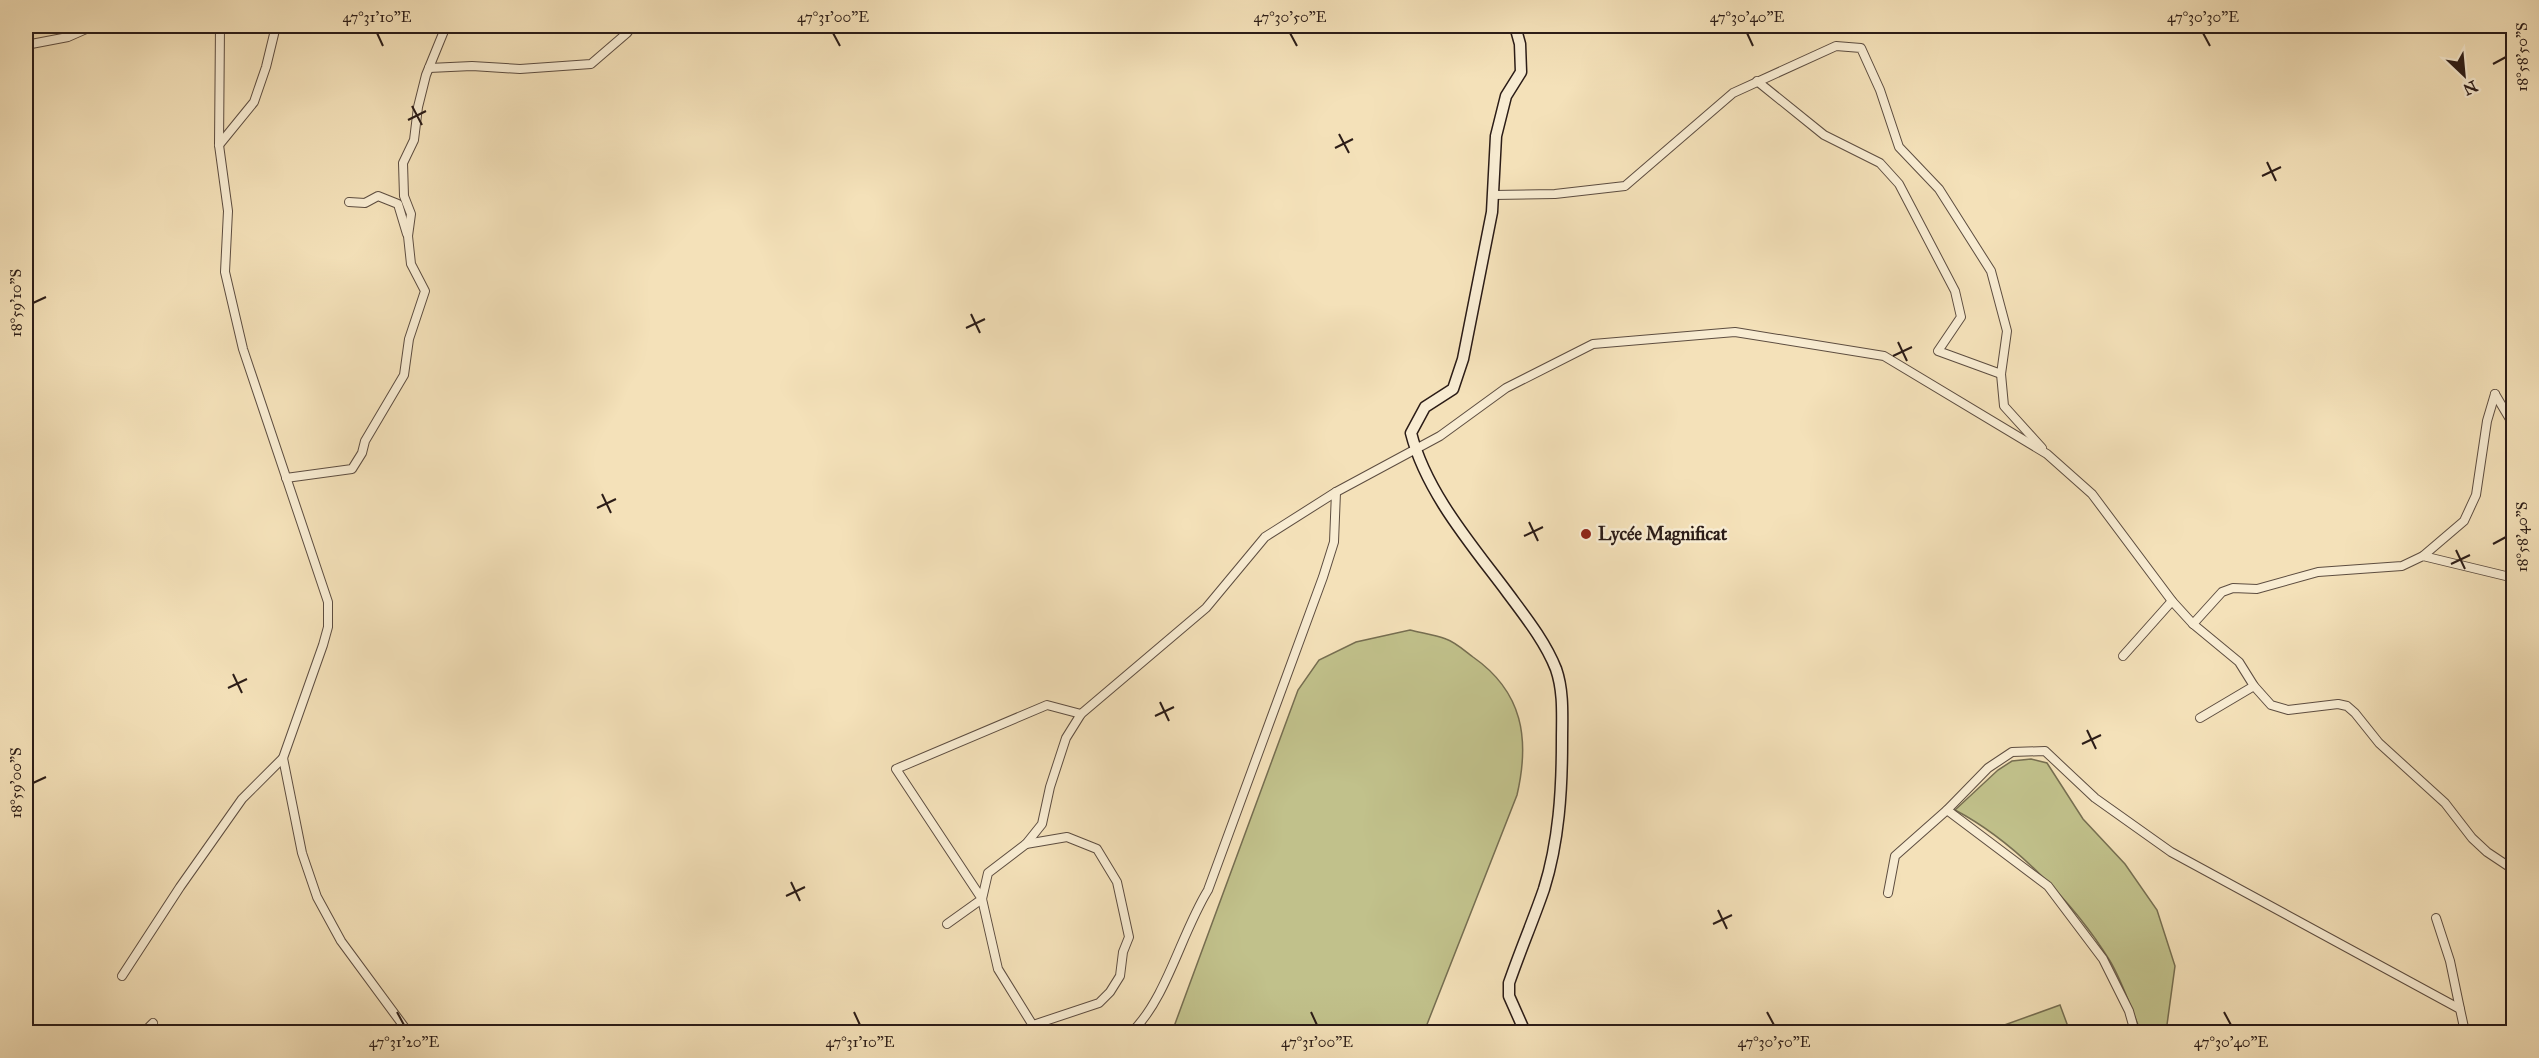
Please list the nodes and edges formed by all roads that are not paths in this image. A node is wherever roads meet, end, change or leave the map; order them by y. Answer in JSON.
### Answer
{"nodes":[{"id":1,"x":93,"y":26,"type":"edge"},
{"id":2,"x":220,"y":26,"type":"edge"},
{"id":3,"x":276,"y":26,"type":"edge"},
{"id":4,"x":446,"y":26,"type":"edge"},
{"id":5,"x":632,"y":26,"type":"edge"},
{"id":6,"x":1515,"y":26,"type":"edge"},
{"id":7,"x":26,"y":45,"type":"edge"},
{"id":8,"x":429,"y":68,"type":"junction"},
{"id":9,"x":1757,"y":81,"type":"junction"},
{"id":10,"x":219,"y":145,"type":"junction"},
{"id":11,"x":1493,"y":195,"type":"junction"},
{"id":12,"x":349,"y":202,"type":"dead end"},
{"id":13,"x":408,"y":236,"type":"junction"},
{"id":14,"x":2001,"y":374,"type":"junction"},
{"id":15,"x":2514,"y":426,"type":"edge"},
{"id":16,"x":1415,"y":448,"type":"junction"},
{"id":17,"x":2047,"y":454,"type":"junction"},
{"id":18,"x":286,"y":478,"type":"junction"},
{"id":19,"x":1336,"y":492,"type":"junction"},
{"id":20,"x":2423,"y":556,"type":"junction"},
{"id":21,"x":2514,"y":578,"type":"edge"},
{"id":22,"x":2172,"y":601,"type":"junction"},
{"id":23,"x":2193,"y":624,"type":"junction"},
{"id":24,"x":2123,"y":656,"type":"dead end"},
{"id":25,"x":2254,"y":686,"type":"junction"},
{"id":26,"x":1081,"y":714,"type":"junction"},
{"id":27,"x":2200,"y":718,"type":"dead end"},
{"id":28,"x":283,"y":758,"type":"junction"},
{"id":29,"x":1947,"y":810,"type":"junction"},
{"id":30,"x":1026,"y":844,"type":"junction"},
{"id":31,"x":2514,"y":870,"type":"edge"},
{"id":32,"x":1888,"y":893,"type":"dead end"},
{"id":33,"x":982,"y":899,"type":"junction"},
{"id":34,"x":2436,"y":918,"type":"dead end"},
{"id":35,"x":947,"y":924,"type":"dead end"},
{"id":36,"x":122,"y":976,"type":"dead end"},
{"id":37,"x":2460,"y":1009,"type":"junction"},
{"id":38,"x":153,"y":1023,"type":"dead end"},
{"id":39,"x":1035,"y":1029,"type":"edge"},
{"id":40,"x":144,"y":1032,"type":"edge"},
{"id":41,"x":408,"y":1032,"type":"edge"},
{"id":42,"x":1132,"y":1032,"type":"edge"},
{"id":43,"x":1525,"y":1032,"type":"edge"},
{"id":44,"x":2135,"y":1032,"type":"edge"},
{"id":45,"x":2464,"y":1032,"type":"edge"}],
"edges":[{"from":1,"to":7,"type":"street"},
{"from":2,"to":10,"type":"street"},
{"from":3,"to":10,"type":"street"},
{"from":4,"to":8,"type":"street"},
{"from":5,"to":8,"type":"street"},
{"from":6,"to":11,"type":"street"},
{"from":8,"to":13,"type":"street"},
{"from":9,"to":11,"type":"street"},
{"from":9,"to":14,"type":"street"},
{"from":9,"to":14,"type":"street"},
{"from":10,"to":18,"type":"street"},
{"from":11,"to":16,"type":"street"},
{"from":12,"to":13,"type":"street"},
{"from":13,"to":18,"type":"street"},
{"from":14,"to":17,"type":"street"},
{"from":15,"to":20,"type":"street"},
{"from":16,"to":17,"type":"street"},
{"from":16,"to":19,"type":"street"},
{"from":16,"to":43,"type":"street"},
{"from":17,"to":22,"type":"street"},
{"from":18,"to":28,"type":"street"},
{"from":19,"to":26,"type":"street"},
{"from":19,"to":42,"type":"street"},
{"from":20,"to":21,"type":"street"},
{"from":20,"to":23,"type":"street"},
{"from":22,"to":23,"type":"street"},
{"from":22,"to":24,"type":"street"},
{"from":23,"to":25,"type":"street"},
{"from":25,"to":27,"type":"street"},
{"from":25,"to":31,"type":"street"},
{"from":26,"to":30,"type":"street"},
{"from":26,"to":33,"type":"street"},
{"from":28,"to":36,"type":"street"},
{"from":28,"to":41,"type":"street"},
{"from":29,"to":32,"type":"street"},
{"from":29,"to":37,"type":"street"},
{"from":29,"to":44,"type":"street"},
{"from":30,"to":33,"type":"street"},
{"from":30,"to":39,"type":"street"},
{"from":33,"to":35,"type":"street"},
{"from":33,"to":39,"type":"street"},
{"from":34,"to":37,"type":"street"},
{"from":37,"to":45,"type":"street"},
{"from":38,"to":40,"type":"street"}]}
